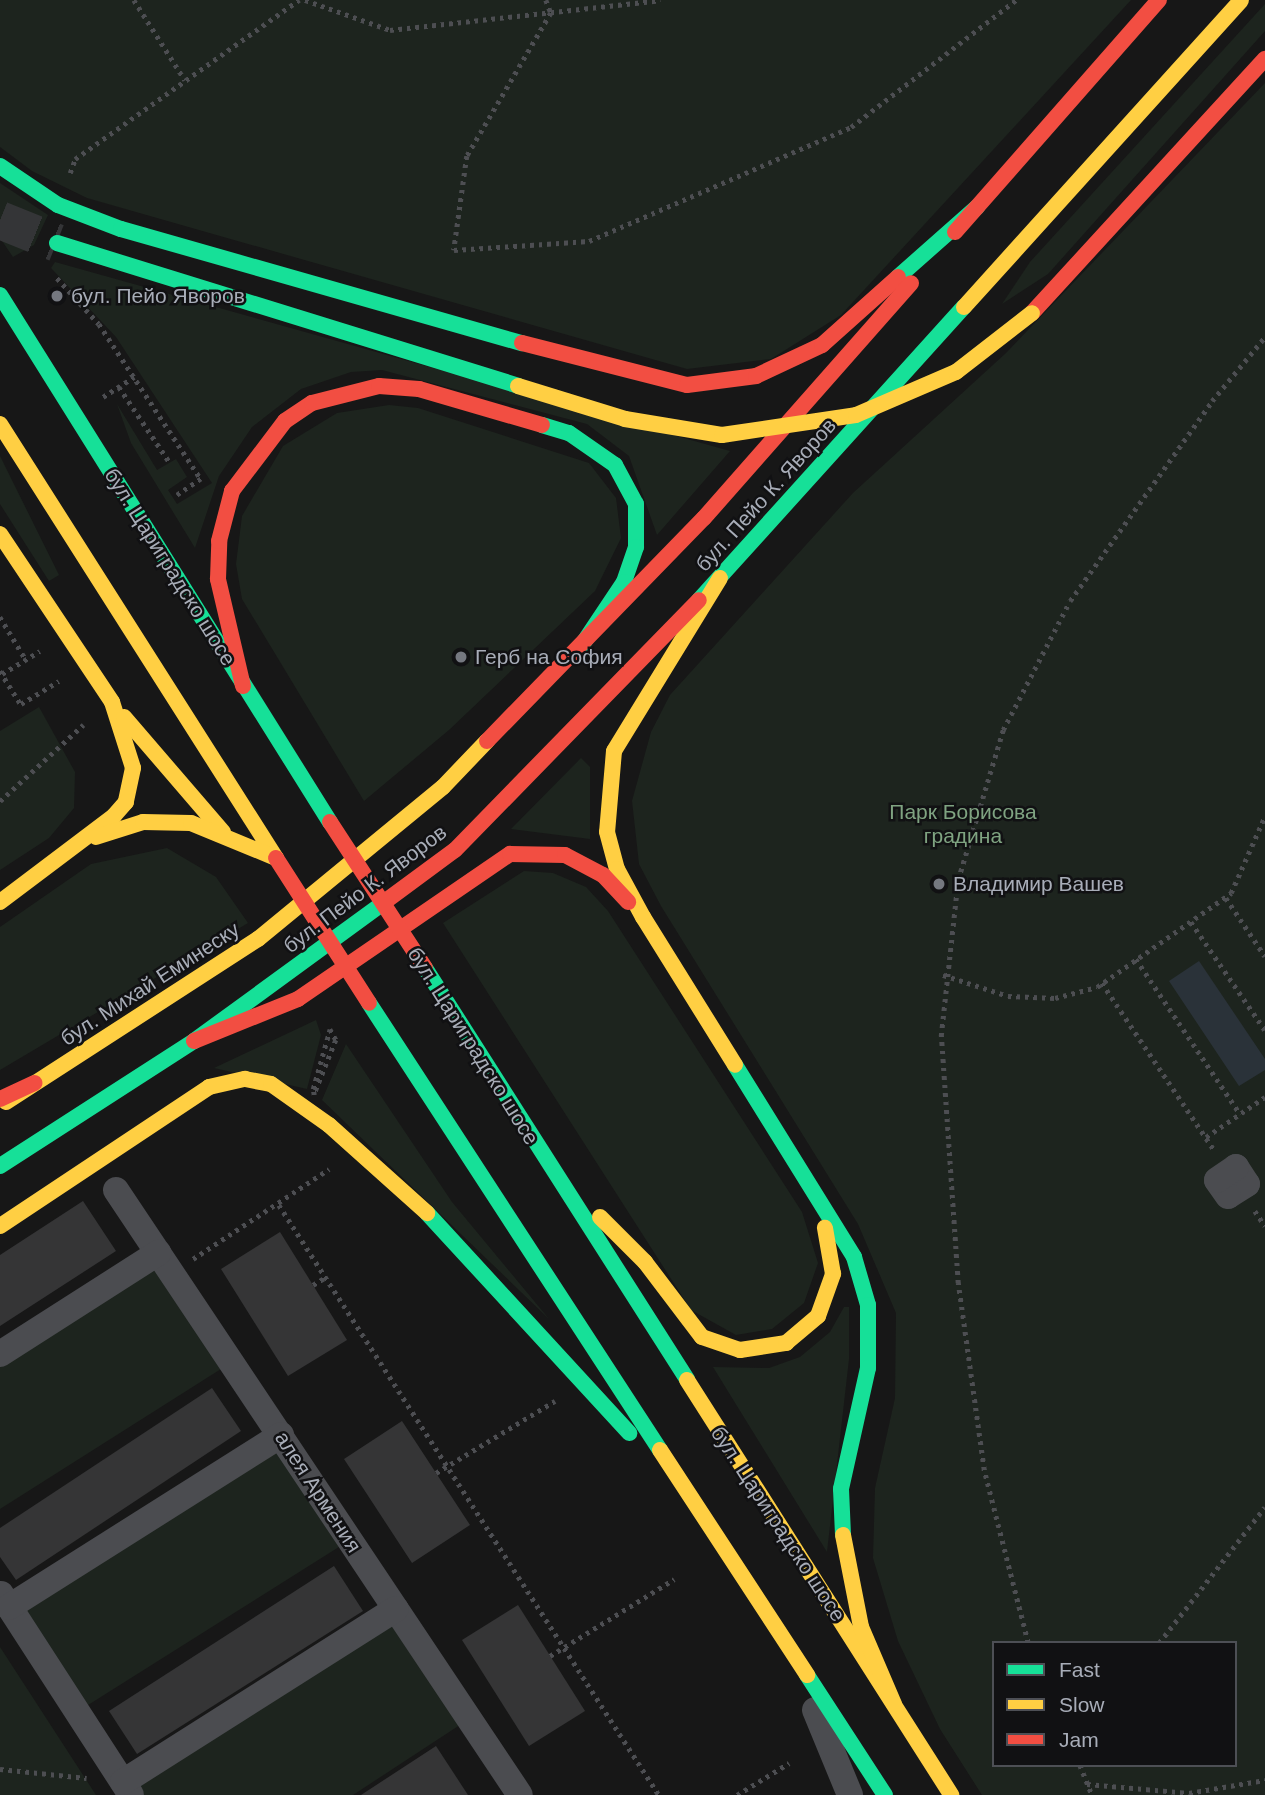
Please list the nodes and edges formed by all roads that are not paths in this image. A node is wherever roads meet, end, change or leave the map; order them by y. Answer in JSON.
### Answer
{"nodes":[{"id":1,"x":1159,"y":0,"type":"edge"},
{"id":2,"x":1241,"y":0,"type":"edge"},
{"id":3,"x":1265,"y":59,"type":"edge"},
{"id":4,"x":0,"y":166,"type":"edge"},
{"id":5,"x":977,"y":207,"type":"junction"},
{"id":6,"x":57,"y":243,"type":"tunnel mouth"},
{"id":7,"x":0,"y":295,"type":"edge"},
{"id":8,"x":0,"y":424,"type":"edge"},
{"id":9,"x":0,"y":534,"type":"edge"},
{"id":10,"x":720,"y":578,"type":"junction"},
{"id":11,"x":578,"y":650,"type":"junction"},
{"id":12,"x":243,"y":686,"type":"junction"},
{"id":13,"x":112,"y":702,"type":"junction"},
{"id":14,"x":223,"y":832,"type":"junction"},
{"id":15,"x":90,"y":840,"type":"junction"},
{"id":16,"x":276,"y":858,"type":"junction"},
{"id":17,"x":319,"y":892,"type":"joint"},
{"id":18,"x":0,"y":902,"type":"edge"},
{"id":19,"x":643,"y":918,"type":"junction"},
{"id":20,"x":194,"y":1041,"type":"junction"},
{"id":21,"x":35,"y":1083,"type":"junction"},
{"id":22,"x":0,"y":1099,"type":"edge"},
{"id":23,"x":0,"y":1106,"type":"edge"},
{"id":24,"x":0,"y":1166,"type":"edge"},
{"id":25,"x":549,"y":1167,"type":"junction"},
{"id":26,"x":808,"y":1180,"type":"junction"},
{"id":27,"x":116,"y":1190,"type":"dead end"},
{"id":28,"x":0,"y":1226,"type":"edge"},
{"id":29,"x":165,"y":1263,"type":"junction"},
{"id":30,"x":0,"y":1354,"type":"edge"},
{"id":31,"x":281,"y":1435,"type":"junction"},
{"id":32,"x":709,"y":1521,"type":"junction"},
{"id":33,"x":5,"y":1600,"type":"edge"},
{"id":34,"x":396,"y":1609,"type":"junction"},
{"id":35,"x":783,"y":1634,"type":"junction"},
{"id":36,"x":894,"y":1704,"type":"junction"},
{"id":37,"x":127,"y":1789,"type":"edge"},
{"id":38,"x":519,"y":1794,"type":"edge"},
{"id":39,"x":850,"y":1795,"type":"edge"},
{"id":40,"x":885,"y":1795,"type":"edge"},
{"id":41,"x":951,"y":1795,"type":"edge"}],
"edges":[{"from":1,"to":5,"type":"main road","name":"бул. Пейо К. Яворов"},
{"from":2,"to":10,"type":"main road","name":"бул. Пейо К. Яворов"},
{"from":3,"to":6,"type":"main road","bridge":true},
{"from":4,"to":5,"type":"main road"},
{"from":5,"to":11,"type":"main road","name":"бул. Пейо К. Яворов"},
{"from":7,"to":12,"type":"main road","name":"бул. Цариградско шосе"},
{"from":8,"to":16,"type":"main road"},
{"from":9,"to":13,"type":"main road"},
{"from":10,"to":19,"type":"main road"},
{"from":10,"to":20,"type":"main road","name":"бул. Пейо К. Яворов"},
{"from":11,"to":12,"type":"main road"},
{"from":11,"to":17,"type":"main road","name":"бул. Пейо К. Яворов"},
{"from":12,"to":25,"type":"main road","name":"бул. Цариградско шосе","bridge":true},
{"from":13,"to":14,"type":"main road"},
{"from":13,"to":15,"type":"main road"},
{"from":14,"to":15,"type":"main road"},
{"from":14,"to":16,"type":"main road"},
{"from":15,"to":18,"type":"main road"},
{"from":16,"to":32,"type":"main road","bridge":true},
{"from":17,"to":21,"type":"main road","name":"бул. Михай Еминеску"},
{"from":19,"to":20,"type":"main road"},
{"from":19,"to":26,"type":"main road"},
{"from":20,"to":24,"type":"main road"},
{"from":21,"to":22,"type":"main road"},
{"from":21,"to":23,"type":"main road","name":"бул. Михай Еминеску"},
{"from":25,"to":26,"type":"main road"},
{"from":25,"to":36,"type":"main road","name":"бул. Цариградско шосе"},
{"from":26,"to":36,"type":"main road"},
{"from":27,"to":29,"type":"street","name":"алея Армения"},
{"from":28,"to":32,"type":"main road"},
{"from":29,"to":30,"type":"street"},
{"from":29,"to":31,"type":"street","name":"алея Армения"},
{"from":31,"to":33,"type":"street"},
{"from":31,"to":34,"type":"street","name":"алея Армения"},
{"from":32,"to":35,"type":"main road"},
{"from":33,"to":37,"type":"street"},
{"from":34,"to":37,"type":"street"},
{"from":34,"to":38,"type":"street","name":"алея Армения"},
{"from":35,"to":39,"type":"street"},
{"from":35,"to":40,"type":"main road"},
{"from":36,"to":41,"type":"main road","name":"бул. Цариградско шосе"}]}
